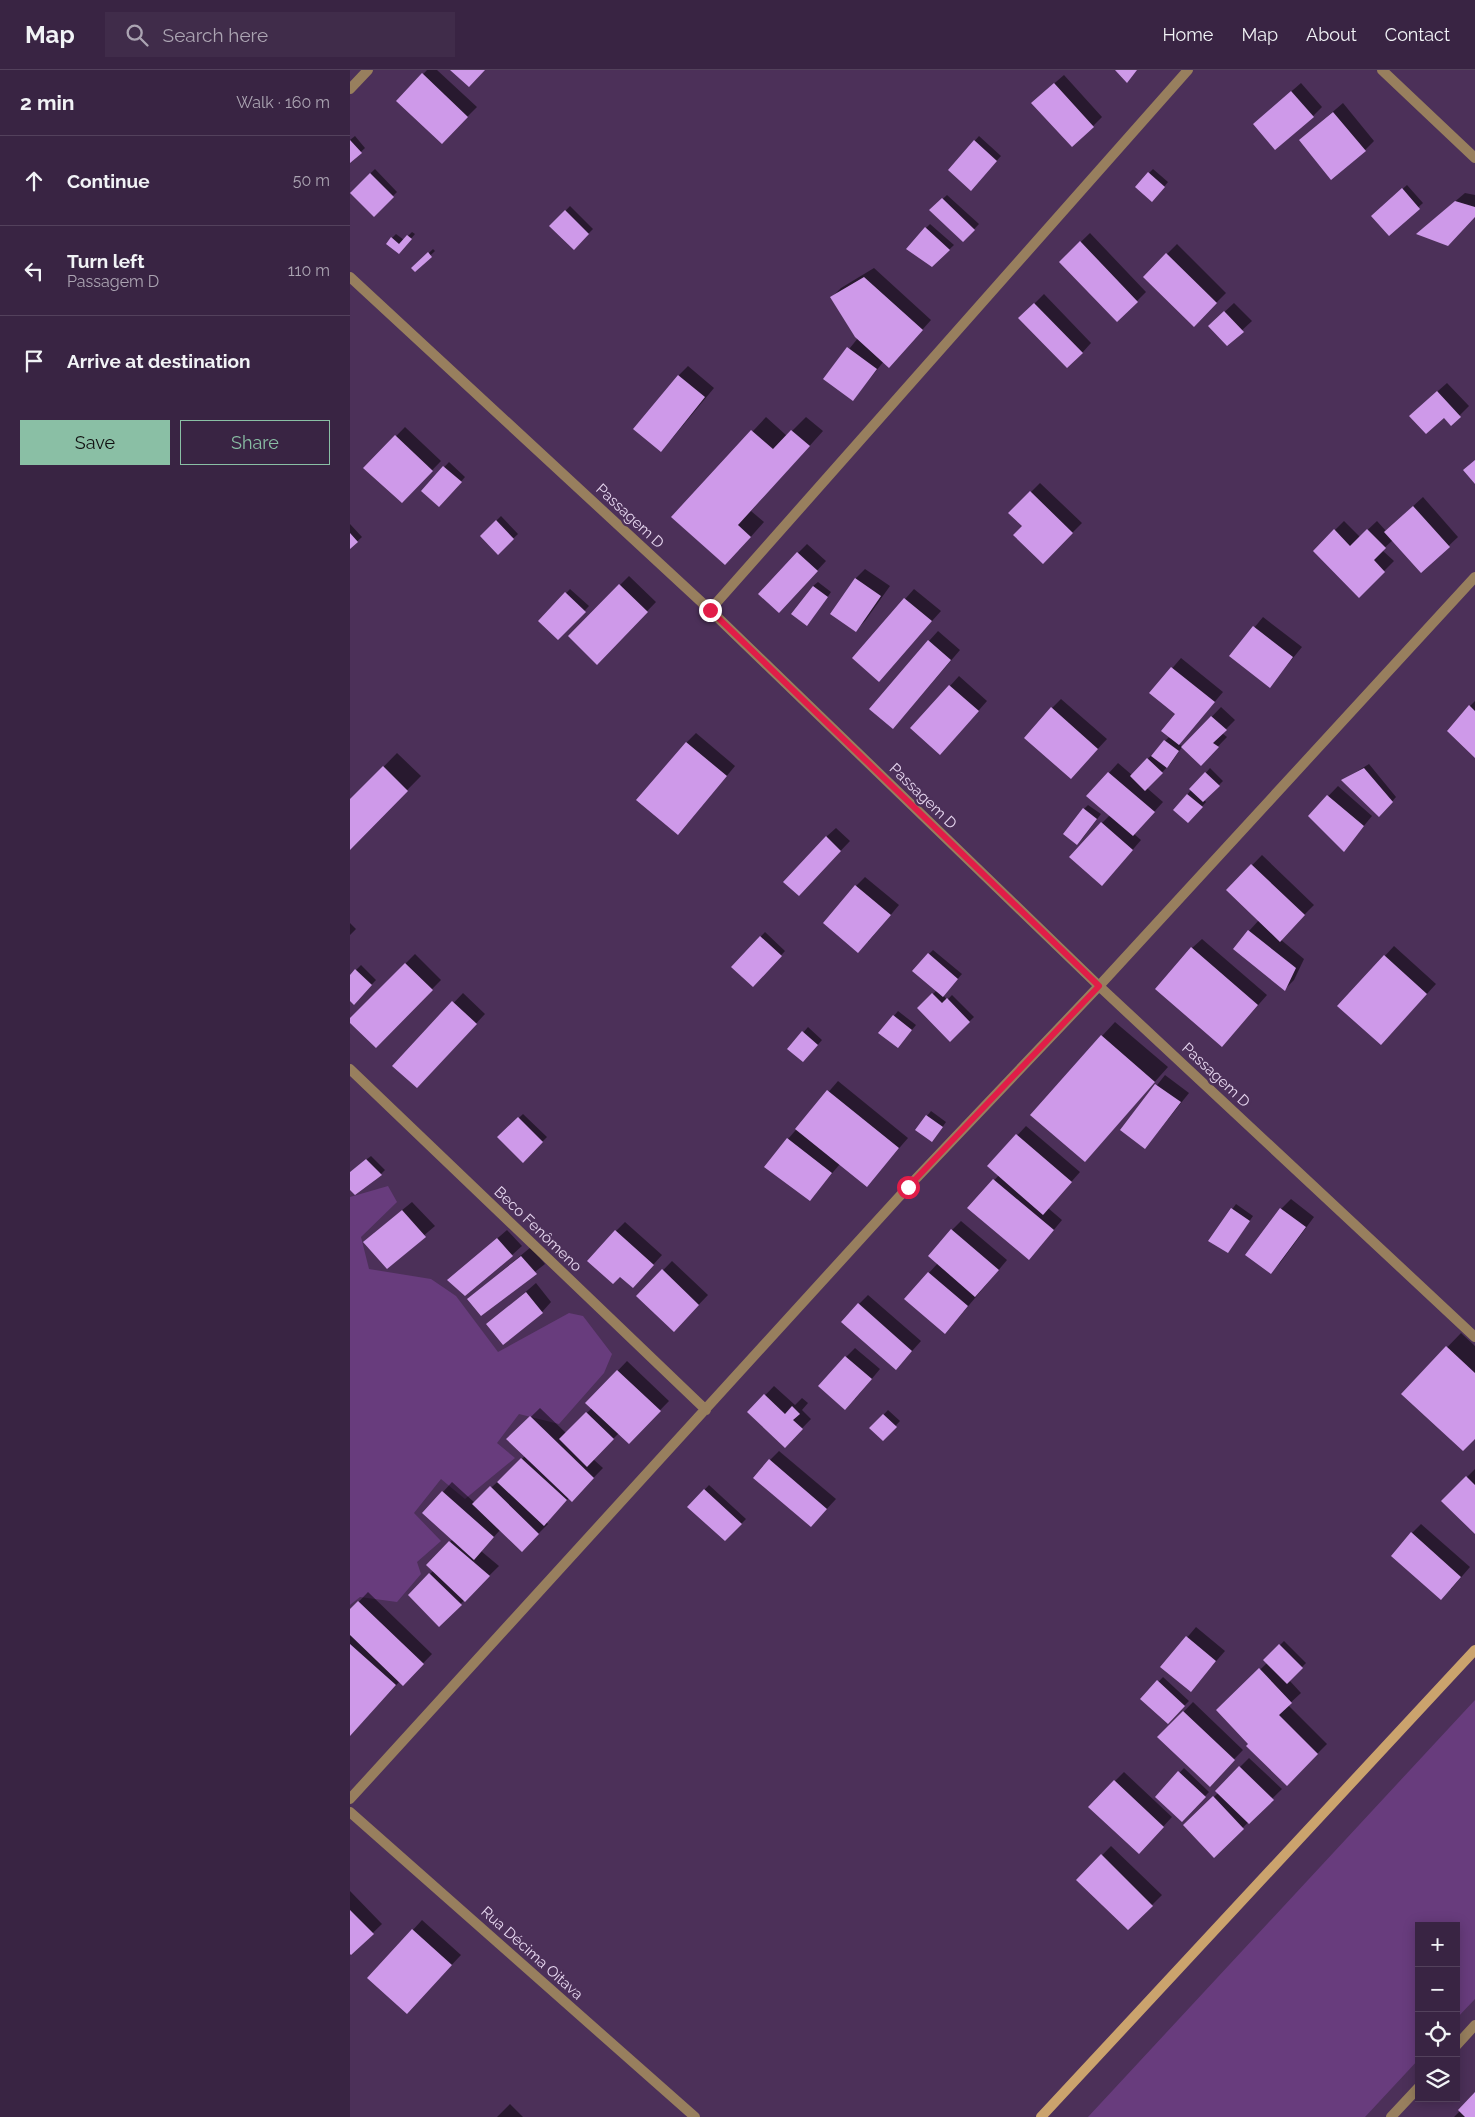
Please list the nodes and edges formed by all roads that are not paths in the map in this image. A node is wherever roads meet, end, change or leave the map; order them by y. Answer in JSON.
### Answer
{"nodes":[{"id":1,"x":368,"y":70,"type":"edge"},
{"id":2,"x":1188,"y":70,"type":"edge"},
{"id":3,"x":1382,"y":70,"type":"edge"},
{"id":4,"x":350,"y":89,"type":"edge"},
{"id":5,"x":1475,"y":158,"type":"edge"},
{"id":6,"x":350,"y":277,"type":"edge"},
{"id":7,"x":1475,"y":577,"type":"edge"},
{"id":8,"x":710,"y":610,"type":"junction"},
{"id":9,"x":1099,"y":986,"type":"junction"},
{"id":10,"x":350,"y":1070,"type":"edge"},
{"id":11,"x":1475,"y":1337,"type":"edge"},
{"id":12,"x":706,"y":1410,"type":"junction"},
{"id":13,"x":1475,"y":1650,"type":"edge"},
{"id":14,"x":350,"y":1799,"type":"edge"},
{"id":15,"x":350,"y":1812,"type":"edge"},
{"id":16,"x":1475,"y":2025,"type":"edge"},
{"id":17,"x":1460,"y":2042,"type":"edge"},
{"id":18,"x":1415,"y":2091,"type":"edge"},
{"id":19,"x":695,"y":2117,"type":"edge"},
{"id":20,"x":1041,"y":2117,"type":"edge"},
{"id":21,"x":1391,"y":2117,"type":"edge"}],
"edges":[{"from":1,"to":4,"type":"street"},
{"from":2,"to":8,"type":"street"},
{"from":3,"to":5,"type":"street"},
{"from":6,"to":8,"type":"street","name":"Passagem D"},
{"from":7,"to":9,"type":"street"},
{"from":8,"to":9,"type":"street","name":"Passagem D"},
{"from":9,"to":11,"type":"street","name":"Passagem D"},
{"from":9,"to":12,"type":"street"},
{"from":10,"to":12,"type":"street","name":"Beco Fenômeno"},
{"from":12,"to":14,"type":"street"},
{"from":13,"to":20,"type":"main road"},
{"from":15,"to":19,"type":"street","name":"Rua Décima Oitava"},
{"from":16,"to":17,"type":"street"},
{"from":18,"to":21,"type":"street"}]}
